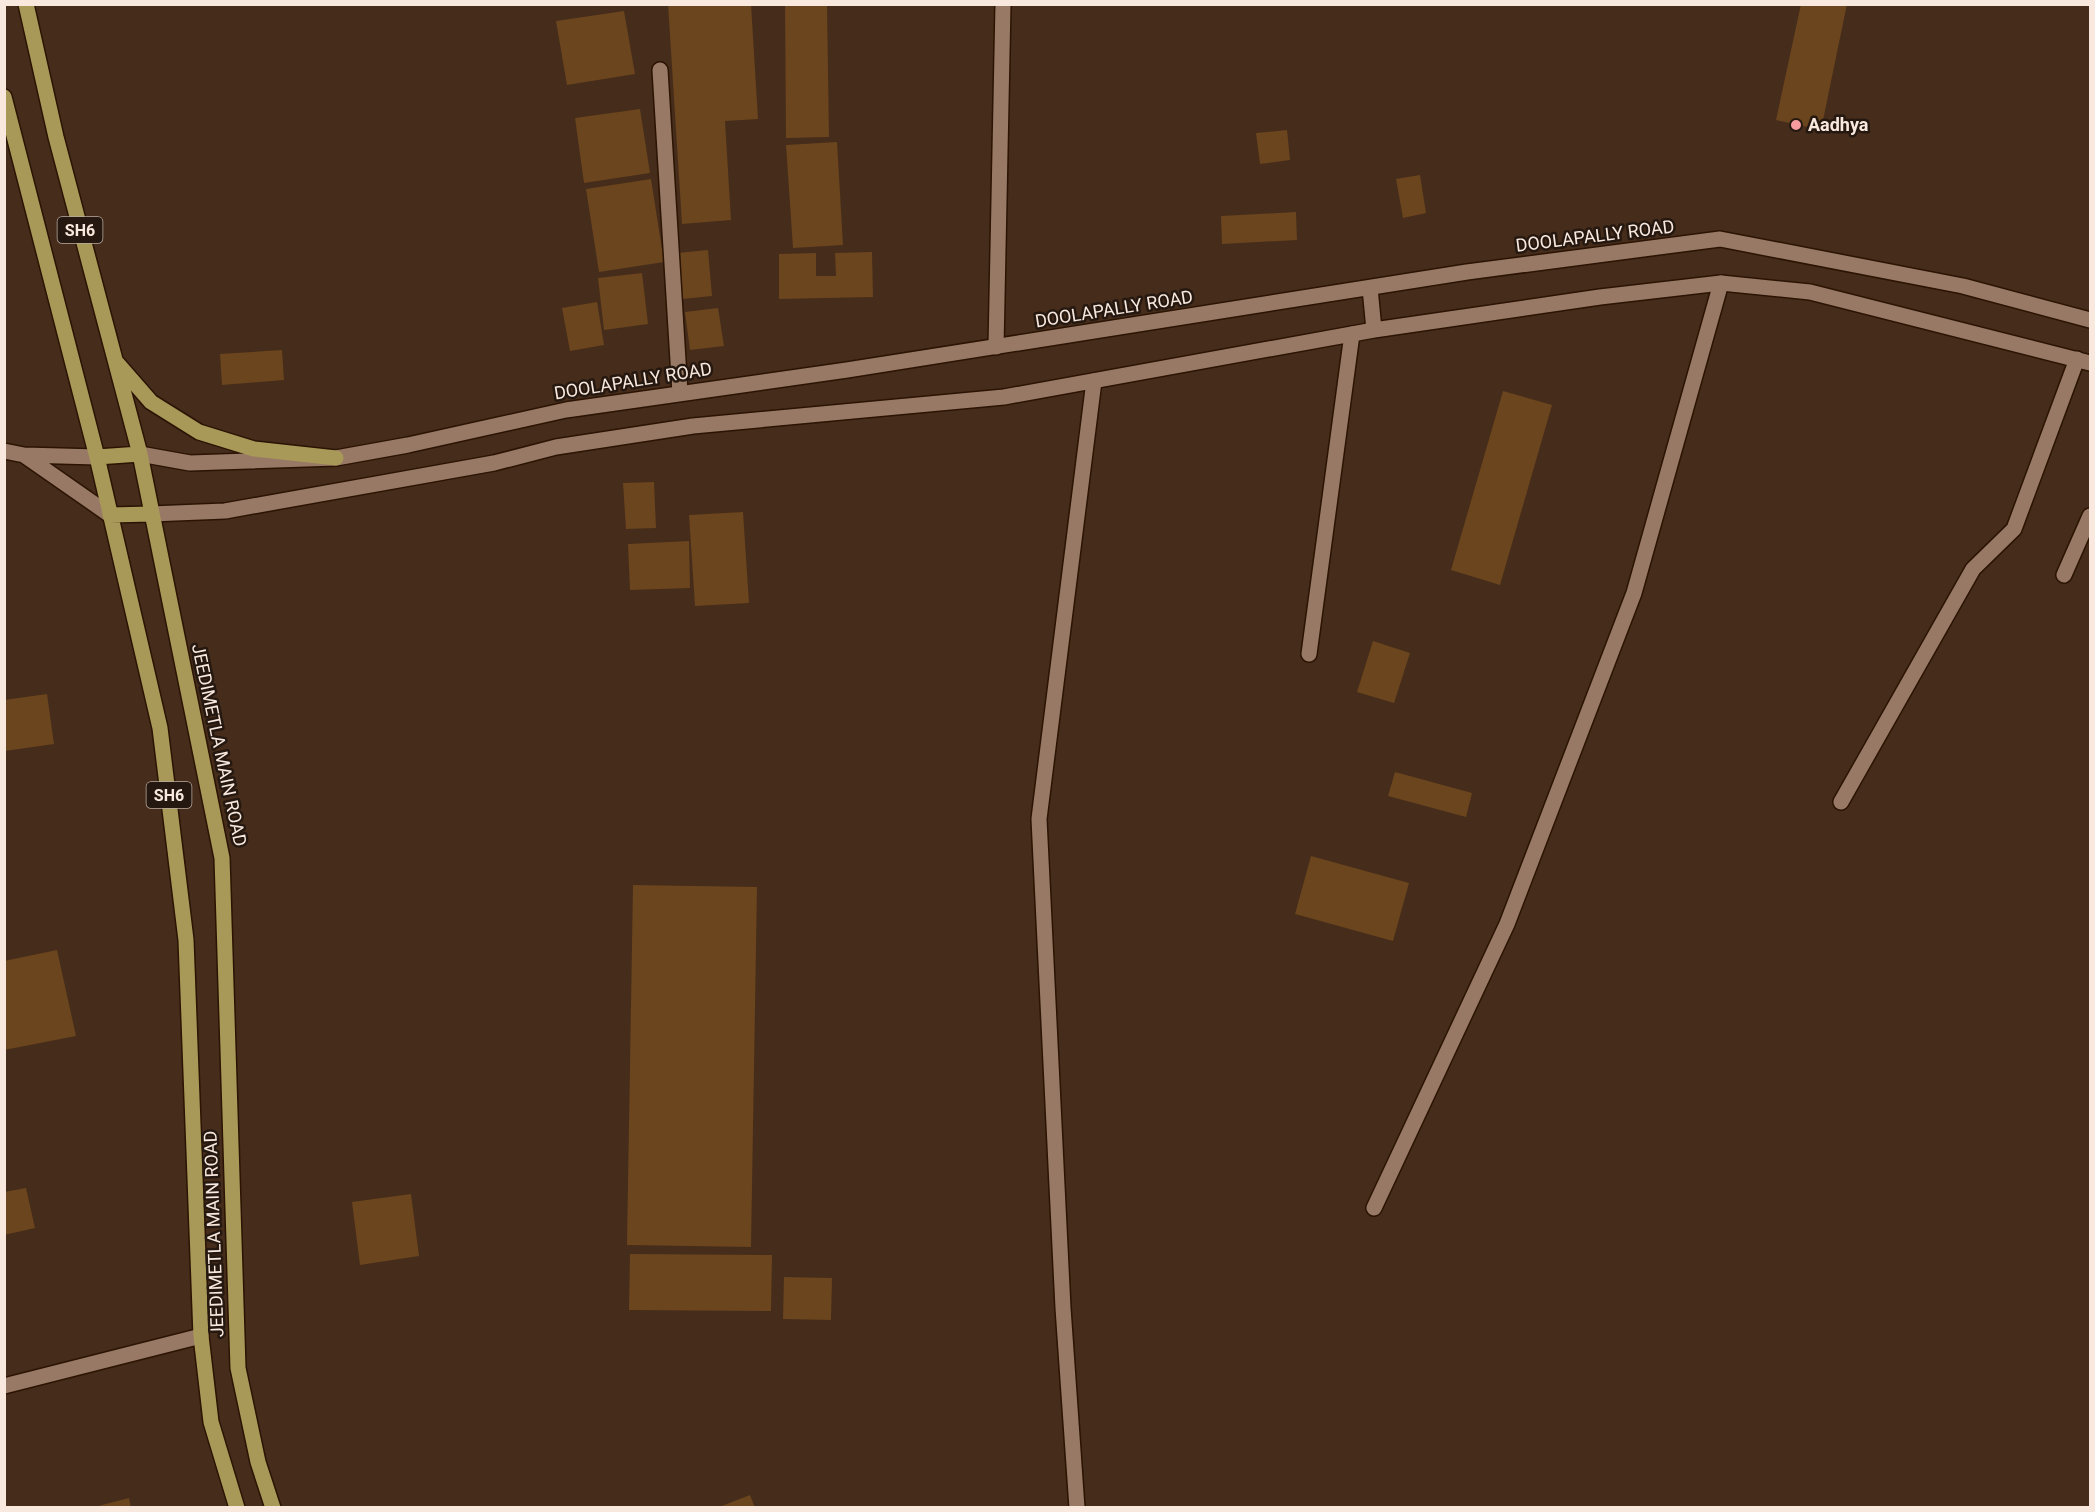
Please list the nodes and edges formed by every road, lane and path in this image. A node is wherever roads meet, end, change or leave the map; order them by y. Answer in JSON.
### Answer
{"nodes":[{"id":1,"x":26,"y":4,"type":"edge"},
{"id":2,"x":1003,"y":4,"type":"edge"},
{"id":3,"x":660,"y":70,"type":"dead end"},
{"id":4,"x":4,"y":96,"type":"edge"},
{"id":5,"x":1721,"y":283,"type":"junction"},
{"id":6,"x":1370,"y":288,"type":"junction"},
{"id":7,"x":2091,"y":320,"type":"edge"},
{"id":8,"x":1374,"y":330,"type":"junction"},
{"id":9,"x":1352,"y":334,"type":"junction"},
{"id":10,"x":996,"y":347,"type":"junction"},
{"id":11,"x":113,"y":359,"type":"junction"},
{"id":12,"x":2084,"y":361,"type":"edge"},
{"id":13,"x":1094,"y":381,"type":"junction"},
{"id":14,"x":680,"y":393,"type":"junction"},
{"id":15,"x":4,"y":452,"type":"edge"},
{"id":16,"x":140,"y":454,"type":"junction"},
{"id":17,"x":24,"y":455,"type":"junction"},
{"id":18,"x":97,"y":456,"type":"junction"},
{"id":19,"x":336,"y":458,"type":"junction"},
{"id":20,"x":151,"y":514,"type":"junction"},
{"id":21,"x":110,"y":515,"type":"junction"},
{"id":22,"x":2091,"y":516,"type":"edge"},
{"id":23,"x":2064,"y":575,"type":"dead end"},
{"id":24,"x":1309,"y":654,"type":"dead end"},
{"id":25,"x":1841,"y":802,"type":"dead end"},
{"id":26,"x":1374,"y":1208,"type":"dead end"},
{"id":27,"x":201,"y":1336,"type":"junction"},
{"id":28,"x":4,"y":1386,"type":"edge"},
{"id":29,"x":237,"y":1508,"type":"edge"},
{"id":30,"x":273,"y":1508,"type":"edge"},
{"id":31,"x":1077,"y":1508,"type":"edge"}],
"edges":[{"from":1,"to":11,"type":"main road","name":"JEEDIMETLA MAIN ROAD","number":"SH6"},
{"from":2,"to":10,"type":"main road"},
{"from":3,"to":14,"type":"main road"},
{"from":4,"to":18,"type":"main road","name":"JEEDIMETLA MAIN ROAD","number":"SH6"},
{"from":5,"to":8,"type":"main road"},
{"from":5,"to":12,"type":"main road"},
{"from":5,"to":26,"type":"main road"},
{"from":6,"to":7,"type":"main road","name":"DOOLAPALLY ROAD"},
{"from":6,"to":8,"type":"main road"},
{"from":6,"to":10,"type":"main road","name":"DOOLAPALLY ROAD"},
{"from":8,"to":9,"type":"main road"},
{"from":9,"to":13,"type":"main road"},
{"from":9,"to":24,"type":"main road"},
{"from":10,"to":14,"type":"main road","name":"DOOLAPALLY ROAD"},
{"from":11,"to":16,"type":"main road","name":"JEEDIMETLA MAIN ROAD","number":"SH6"},
{"from":11,"to":19,"type":"main road"},
{"from":12,"to":25,"type":"main road"},
{"from":13,"to":20,"type":"main road"},
{"from":13,"to":31,"type":"main road"},
{"from":14,"to":19,"type":"main road","name":"DOOLAPALLY ROAD"},
{"from":15,"to":17,"type":"main road"},
{"from":16,"to":18,"type":"main road"},
{"from":16,"to":19,"type":"main road","name":"DOOLAPALLY ROAD"},
{"from":16,"to":20,"type":"main road","name":"JEEDIMETLA MAIN ROAD","number":"SH6"},
{"from":17,"to":18,"type":"main road"},
{"from":17,"to":21,"type":"main road"},
{"from":18,"to":21,"type":"main road","name":"JEEDIMETLA MAIN ROAD","number":"SH6"},
{"from":20,"to":21,"type":"main road"},
{"from":20,"to":30,"type":"main road","name":"JEEDIMETLA MAIN ROAD","number":"SH6"},
{"from":21,"to":27,"type":"main road","name":"JEEDIMETLA MAIN ROAD","number":"SH6"},
{"from":22,"to":23,"type":"main road"},
{"from":27,"to":28,"type":"main road"},
{"from":27,"to":29,"type":"main road","name":"JEEDIMETLA MAIN ROAD","number":"SH6"}]}
